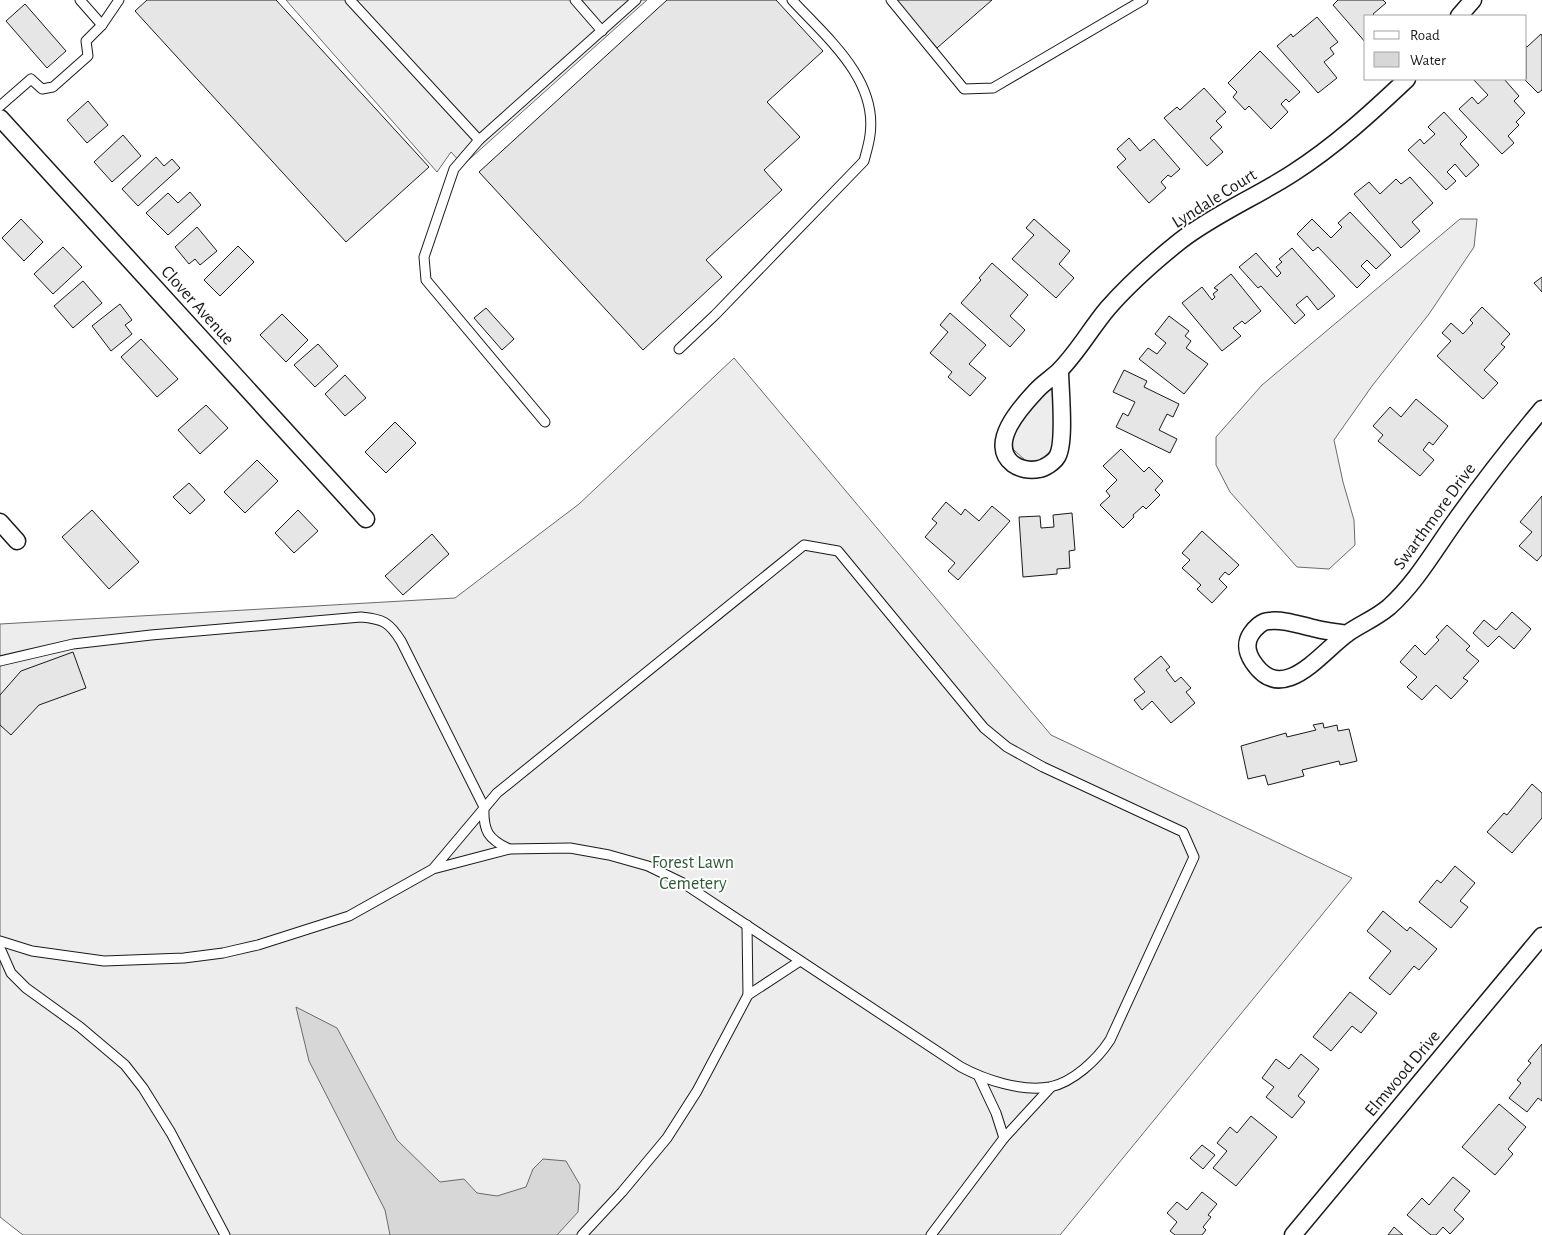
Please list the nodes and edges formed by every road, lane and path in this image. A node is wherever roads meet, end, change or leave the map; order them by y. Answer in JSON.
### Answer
{"nodes":[{"id":1,"x":80,"y":0,"type":"edge"},
{"id":2,"x":119,"y":0,"type":"edge"},
{"id":3,"x":350,"y":0,"type":"edge"},
{"id":4,"x":574,"y":0,"type":"edge"},
{"id":5,"x":636,"y":0,"type":"edge"},
{"id":6,"x":792,"y":0,"type":"edge"},
{"id":7,"x":891,"y":0,"type":"edge"},
{"id":8,"x":1143,"y":0,"type":"edge"},
{"id":9,"x":1473,"y":0,"type":"edge"},
{"id":10,"x":1461,"y":15,"type":"edge"},
{"id":11,"x":102,"y":25,"type":"junction"},
{"id":12,"x":602,"y":31,"type":"junction"},
{"id":13,"x":1405,"y":80,"type":"edge"},
{"id":14,"x":0,"y":106,"type":"edge"},
{"id":15,"x":0,"y":118,"type":"edge"},
{"id":16,"x":479,"y":140,"type":"junction"},
{"id":17,"x":678,"y":349,"type":"dead end"},
{"id":18,"x":1060,"y":370,"type":"junction"},
{"id":19,"x":1542,"y":409,"type":"edge"},
{"id":20,"x":545,"y":422,"type":"dead end"},
{"id":21,"x":366,"y":519,"type":"dead end"},
{"id":22,"x":0,"y":522,"type":"edge"},
{"id":23,"x":17,"y":541,"type":"dead end"},
{"id":24,"x":1347,"y":634,"type":"junction"},
{"id":25,"x":0,"y":661,"type":"edge"},
{"id":26,"x":484,"y":807,"type":"junction"},
{"id":27,"x":510,"y":849,"type":"junction"},
{"id":28,"x":433,"y":869,"type":"junction"},
{"id":29,"x":747,"y":925,"type":"junction"},
{"id":30,"x":1542,"y":936,"type":"edge"},
{"id":31,"x":0,"y":941,"type":"edge"},
{"id":32,"x":0,"y":948,"type":"edge"},
{"id":33,"x":800,"y":961,"type":"junction"},
{"id":34,"x":748,"y":995,"type":"junction"},
{"id":35,"x":979,"y":1077,"type":"junction"},
{"id":36,"x":1051,"y":1086,"type":"junction"},
{"id":37,"x":1004,"y":1138,"type":"junction"},
{"id":38,"x":225,"y":1235,"type":"edge"},
{"id":39,"x":582,"y":1235,"type":"edge"},
{"id":40,"x":931,"y":1235,"type":"edge"},
{"id":41,"x":1293,"y":1235,"type":"edge"}],
"edges":[{"from":1,"to":11,"type":"lane"},
{"from":2,"to":11,"type":"lane"},
{"from":3,"to":16,"type":"lane"},
{"from":4,"to":12,"type":"lane"},
{"from":5,"to":12,"type":"lane"},
{"from":6,"to":17,"type":"lane"},
{"from":7,"to":8,"type":"lane"},
{"from":9,"to":10,"type":"street"},
{"from":11,"to":14,"type":"lane"},
{"from":12,"to":16,"type":"lane"},
{"from":13,"to":18,"type":"street","name":"Lyndale Court"},
{"from":15,"to":21,"type":"street","name":"Clover Avenue"},
{"from":16,"to":20,"type":"lane"},
{"from":18,"to":18,"type":"street","name":"Lyndale Court"},
{"from":19,"to":24,"type":"street","name":"Swarthmore Drive"},
{"from":22,"to":23,"type":"street"},
{"from":24,"to":24,"type":"street","name":"Swarthmore Drive"},
{"from":25,"to":26,"type":"lane"},
{"from":26,"to":27,"type":"lane"},
{"from":26,"to":28,"type":"lane"},
{"from":26,"to":36,"type":"lane"},
{"from":27,"to":28,"type":"lane"},
{"from":27,"to":29,"type":"lane"},
{"from":28,"to":31,"type":"lane"},
{"from":29,"to":33,"type":"lane"},
{"from":29,"to":34,"type":"lane"},
{"from":30,"to":41,"type":"street","name":"Elmwood Drive"},
{"from":32,"to":38,"type":"lane"},
{"from":33,"to":34,"type":"lane"},
{"from":33,"to":35,"type":"lane"},
{"from":34,"to":39,"type":"lane"},
{"from":35,"to":36,"type":"lane"},
{"from":35,"to":37,"type":"lane"},
{"from":36,"to":37,"type":"lane"},
{"from":37,"to":40,"type":"lane"}]}
